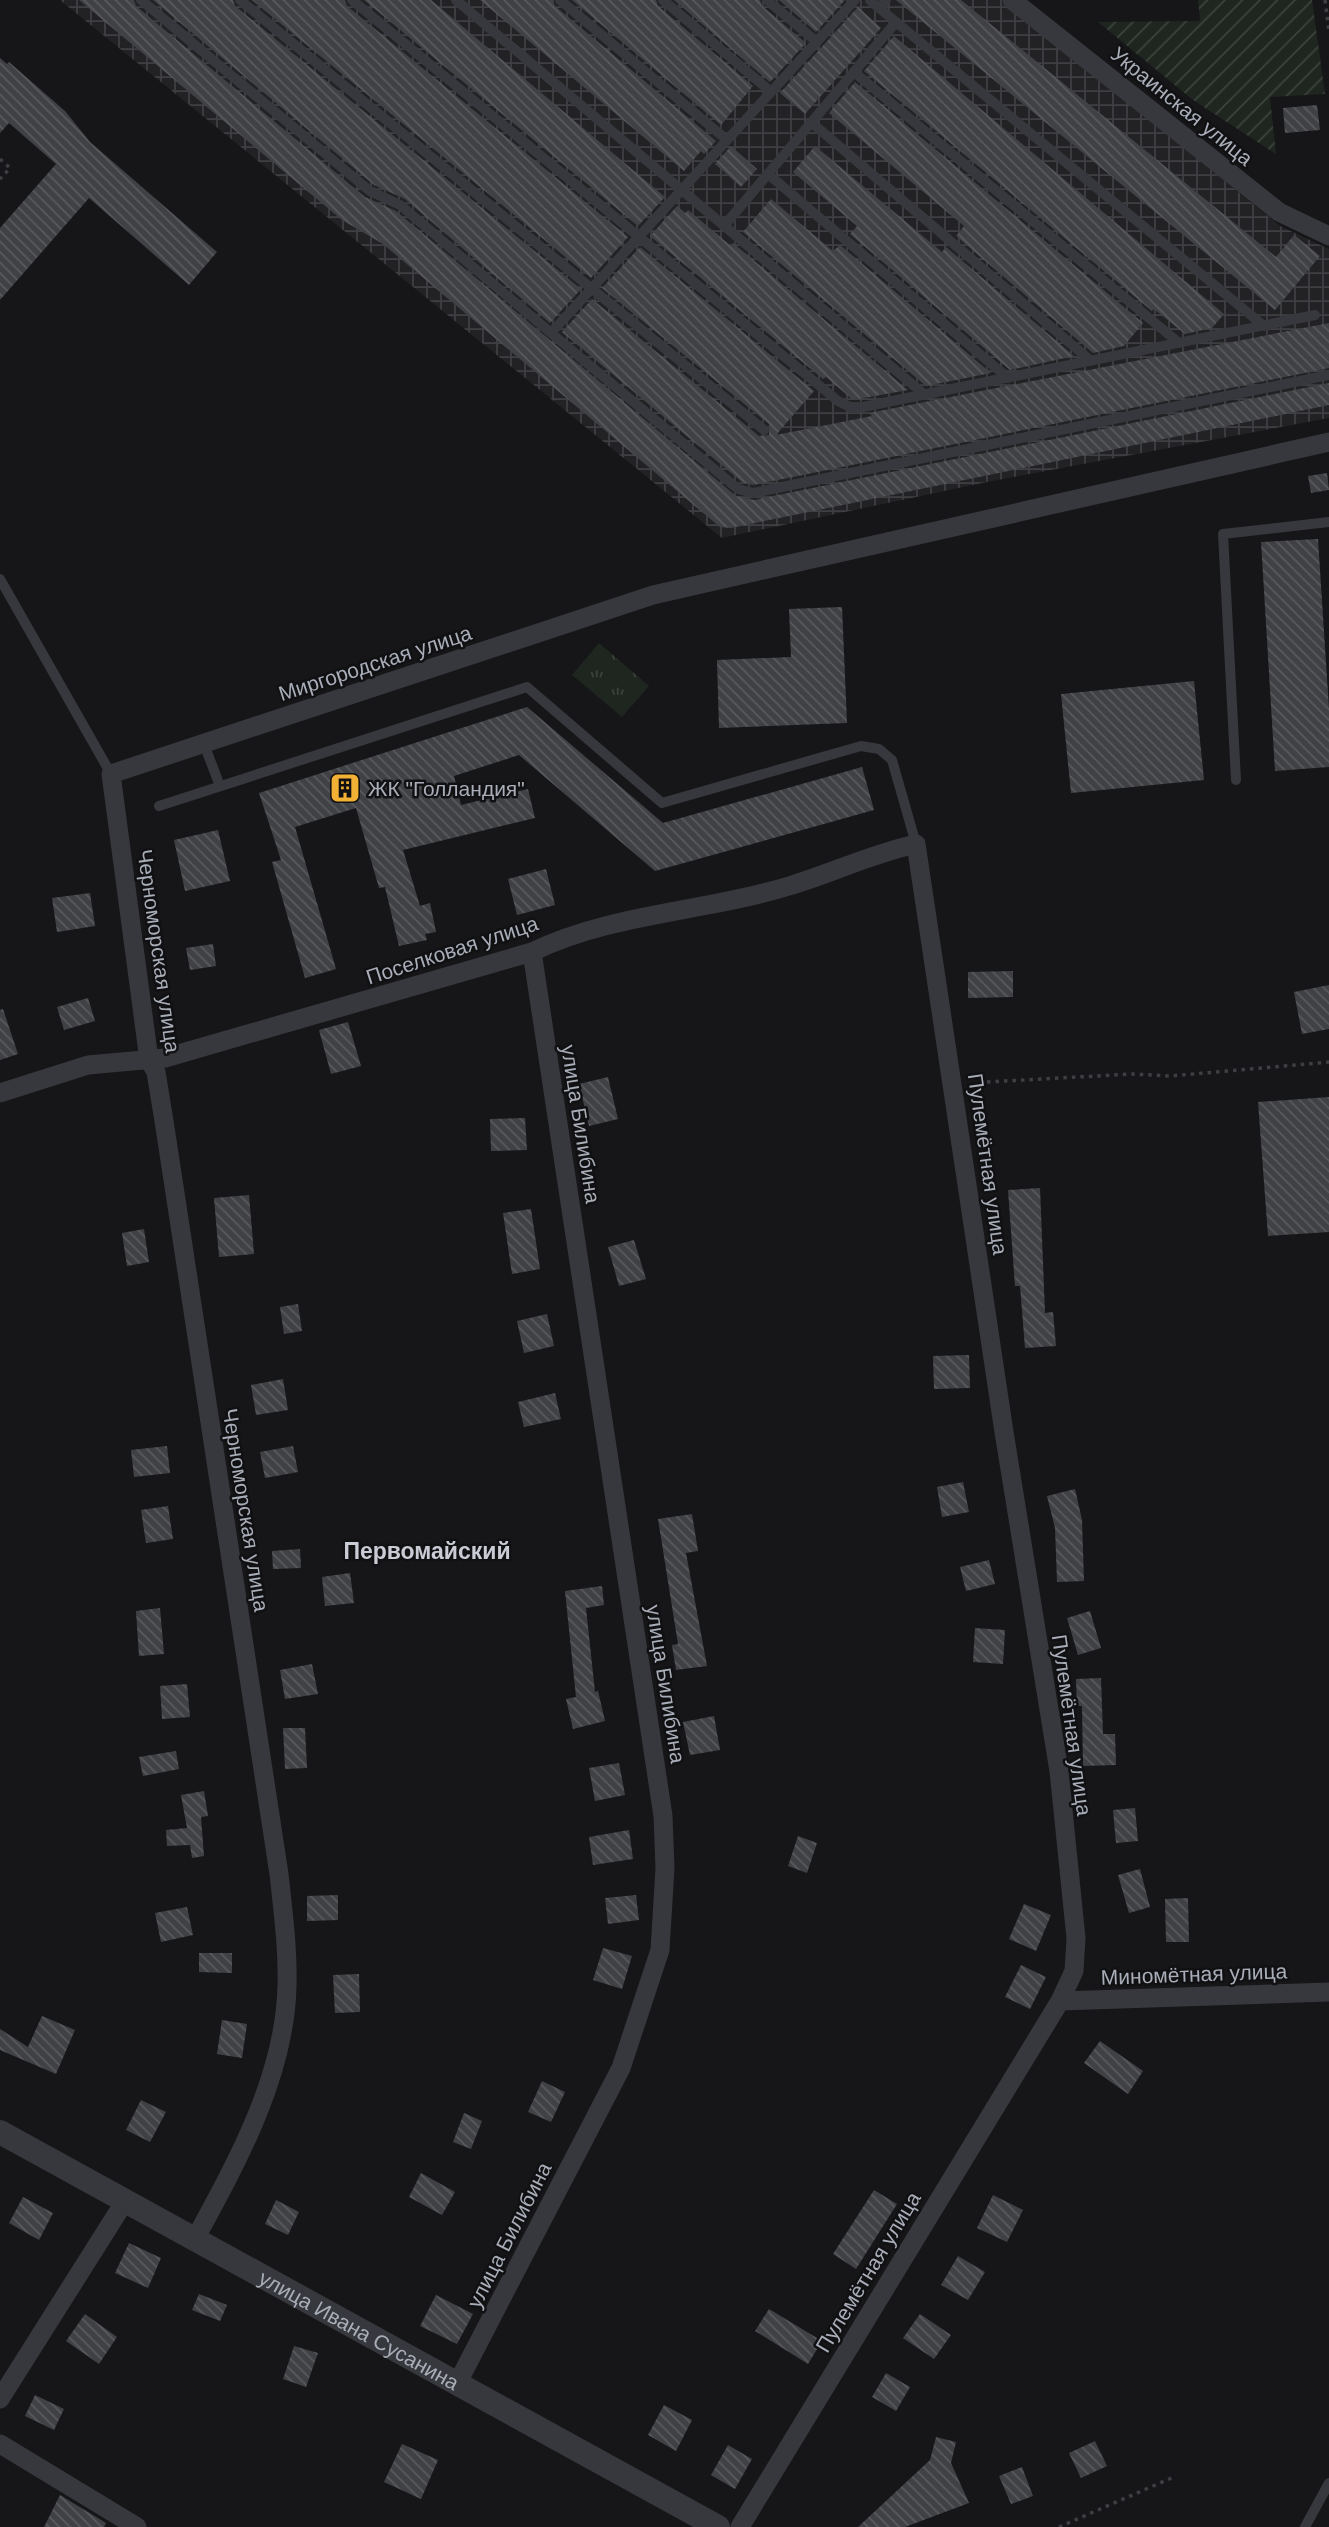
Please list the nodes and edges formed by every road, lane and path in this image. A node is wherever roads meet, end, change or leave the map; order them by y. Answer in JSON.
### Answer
{"nodes":[{"id":1,"x":141,"y":0,"type":"edge"},
{"id":2,"x":240,"y":0,"type":"edge"},
{"id":3,"x":352,"y":0,"type":"edge"},
{"id":4,"x":456,"y":0,"type":"edge"},
{"id":5,"x":560,"y":0,"type":"edge"},
{"id":6,"x":663,"y":0,"type":"edge"},
{"id":7,"x":767,"y":0,"type":"edge"},
{"id":8,"x":855,"y":0,"type":"edge"},
{"id":9,"x":870,"y":0,"type":"edge"},
{"id":10,"x":1012,"y":0,"type":"edge"},
{"id":11,"x":1325,"y":0,"type":"edge"},
{"id":12,"x":882,"y":4,"type":"edge"},
{"id":13,"x":896,"y":22,"type":"junction"},
{"id":14,"x":1329,"y":31,"type":"edge"},
{"id":15,"x":817,"y":42,"type":"junction"},
{"id":16,"x":854,"y":72,"type":"junction"},
{"id":17,"x":771,"y":92,"type":"junction"},
{"id":18,"x":811,"y":123,"type":"junction"},
{"id":19,"x":727,"y":140,"type":"junction"},
{"id":20,"x":0,"y":159,"type":"edge"},
{"id":21,"x":768,"y":174,"type":"junction"},
{"id":22,"x":0,"y":179,"type":"edge"},
{"id":23,"x":681,"y":190,"type":"junction"},
{"id":24,"x":724,"y":226,"type":"junction"},
{"id":25,"x":1329,"y":236,"type":"edge"},
{"id":26,"x":639,"y":237,"type":"junction"},
{"id":27,"x":592,"y":288,"type":"junction"},
{"id":28,"x":1315,"y":315,"type":"dead end"},
{"id":29,"x":1264,"y":326,"type":"junction"},
{"id":30,"x":551,"y":333,"type":"junction"},
{"id":31,"x":1179,"y":343,"type":"junction"},
{"id":32,"x":1091,"y":361,"type":"junction"},
{"id":33,"x":1329,"y":375,"type":"edge"},
{"id":34,"x":1009,"y":378,"type":"junction"},
{"id":35,"x":925,"y":395,"type":"junction"},
{"id":36,"x":764,"y":430,"type":"dead end"},
{"id":37,"x":1329,"y":442,"type":"edge"},
{"id":38,"x":1329,"y":522,"type":"edge"},
{"id":39,"x":0,"y":579,"type":"edge"},
{"id":40,"x":204,"y":744,"type":"junction"},
{"id":41,"x":111,"y":774,"type":"junction"},
{"id":42,"x":1236,"y":780,"type":"dead end"},
{"id":43,"x":220,"y":786,"type":"junction"},
{"id":44,"x":159,"y":806,"type":"dead end"},
{"id":45,"x":916,"y":845,"type":"junction"},
{"id":46,"x":532,"y":952,"type":"junction"},
{"id":47,"x":149,"y":1060,"type":"junction"},
{"id":48,"x":1329,"y":1062,"type":"edge"},
{"id":49,"x":987,"y":1082,"type":"dead end"},
{"id":50,"x":0,"y":1093,"type":"edge"},
{"id":51,"x":1329,"y":1992,"type":"edge"},
{"id":52,"x":1060,"y":2001,"type":"junction"},
{"id":53,"x":0,"y":2132,"type":"edge"},
{"id":54,"x":125,"y":2201,"type":"junction"},
{"id":55,"x":195,"y":2239,"type":"junction"},
{"id":56,"x":457,"y":2384,"type":"junction"},
{"id":57,"x":0,"y":2399,"type":"edge"},
{"id":58,"x":0,"y":2444,"type":"edge"},
{"id":59,"x":1176,"y":2476,"type":"dead end"},
{"id":60,"x":1329,"y":2483,"type":"edge"},
{"id":61,"x":137,"y":2527,"type":"edge"},
{"id":62,"x":718,"y":2527,"type":"edge"},
{"id":63,"x":740,"y":2527,"type":"edge"},
{"id":64,"x":1059,"y":2527,"type":"edge"},
{"id":65,"x":1305,"y":2527,"type":"edge"}],
"edges":[{"from":1,"to":30,"type":"lane"},
{"from":2,"to":27,"type":"lane"},
{"from":3,"to":26,"type":"lane"},
{"from":4,"to":23,"type":"lane"},
{"from":5,"to":19,"type":"lane"},
{"from":6,"to":17,"type":"lane"},
{"from":7,"to":15,"type":"lane"},
{"from":8,"to":15,"type":"lane"},
{"from":9,"to":12,"type":"lane"},
{"from":10,"to":25,"type":"street","name":"Украинская улица"},
{"from":11,"to":14,"type":"path"},
{"from":12,"to":13,"type":"lane"},
{"from":13,"to":16,"type":"lane"},
{"from":13,"to":29,"type":"lane"},
{"from":15,"to":17,"type":"lane"},
{"from":16,"to":18,"type":"lane"},
{"from":16,"to":31,"type":"lane"},
{"from":17,"to":19,"type":"lane"},
{"from":18,"to":21,"type":"lane"},
{"from":18,"to":32,"type":"lane"},
{"from":19,"to":23,"type":"lane"},
{"from":20,"to":22,"type":"path"},
{"from":21,"to":24,"type":"lane"},
{"from":21,"to":34,"type":"lane"},
{"from":23,"to":24,"type":"lane"},
{"from":23,"to":26,"type":"lane"},
{"from":24,"to":35,"type":"lane"},
{"from":26,"to":27,"type":"lane"},
{"from":26,"to":35,"type":"lane"},
{"from":27,"to":30,"type":"lane"},
{"from":27,"to":36,"type":"lane"},
{"from":28,"to":29,"type":"lane"},
{"from":29,"to":31,"type":"lane"},
{"from":30,"to":33,"type":"lane"},
{"from":31,"to":32,"type":"lane"},
{"from":32,"to":34,"type":"lane"},
{"from":34,"to":35,"type":"lane"},
{"from":37,"to":40,"type":"street","name":"Миргородская улица"},
{"from":38,"to":42,"type":"lane"},
{"from":39,"to":41,"type":"lane"},
{"from":40,"to":41,"type":"street","name":"Миргородская улица"},
{"from":40,"to":43,"type":"lane"},
{"from":41,"to":47,"type":"street","name":"Черноморская улица"},
{"from":43,"to":44,"type":"lane"},
{"from":43,"to":45,"type":"lane"},
{"from":45,"to":46,"type":"street","name":"Поселковая улица"},
{"from":45,"to":52,"type":"street","name":"Пулемётная улица"},
{"from":46,"to":47,"type":"street","name":"Поселковая улица"},
{"from":46,"to":56,"type":"street","name":"улица Билибина"},
{"from":47,"to":50,"type":"street","name":"Поселковая улица"},
{"from":47,"to":55,"type":"street","name":"Черноморская улица"},
{"from":48,"to":49,"type":"path"},
{"from":51,"to":52,"type":"street","name":"Миномётная улица"},
{"from":52,"to":63,"type":"street","name":"Пулемётная улица"},
{"from":53,"to":54,"type":"street","name":"улица Ивана Сусанина"},
{"from":54,"to":55,"type":"street","name":"улица Ивана Сусанина"},
{"from":54,"to":57,"type":"street"},
{"from":55,"to":56,"type":"street","name":"улица Ивана Сусанина"},
{"from":56,"to":62,"type":"street","name":"улица Ивана Сусанина"},
{"from":58,"to":61,"type":"street"},
{"from":59,"to":64,"type":"path"},
{"from":60,"to":65,"type":"lane"}]}
